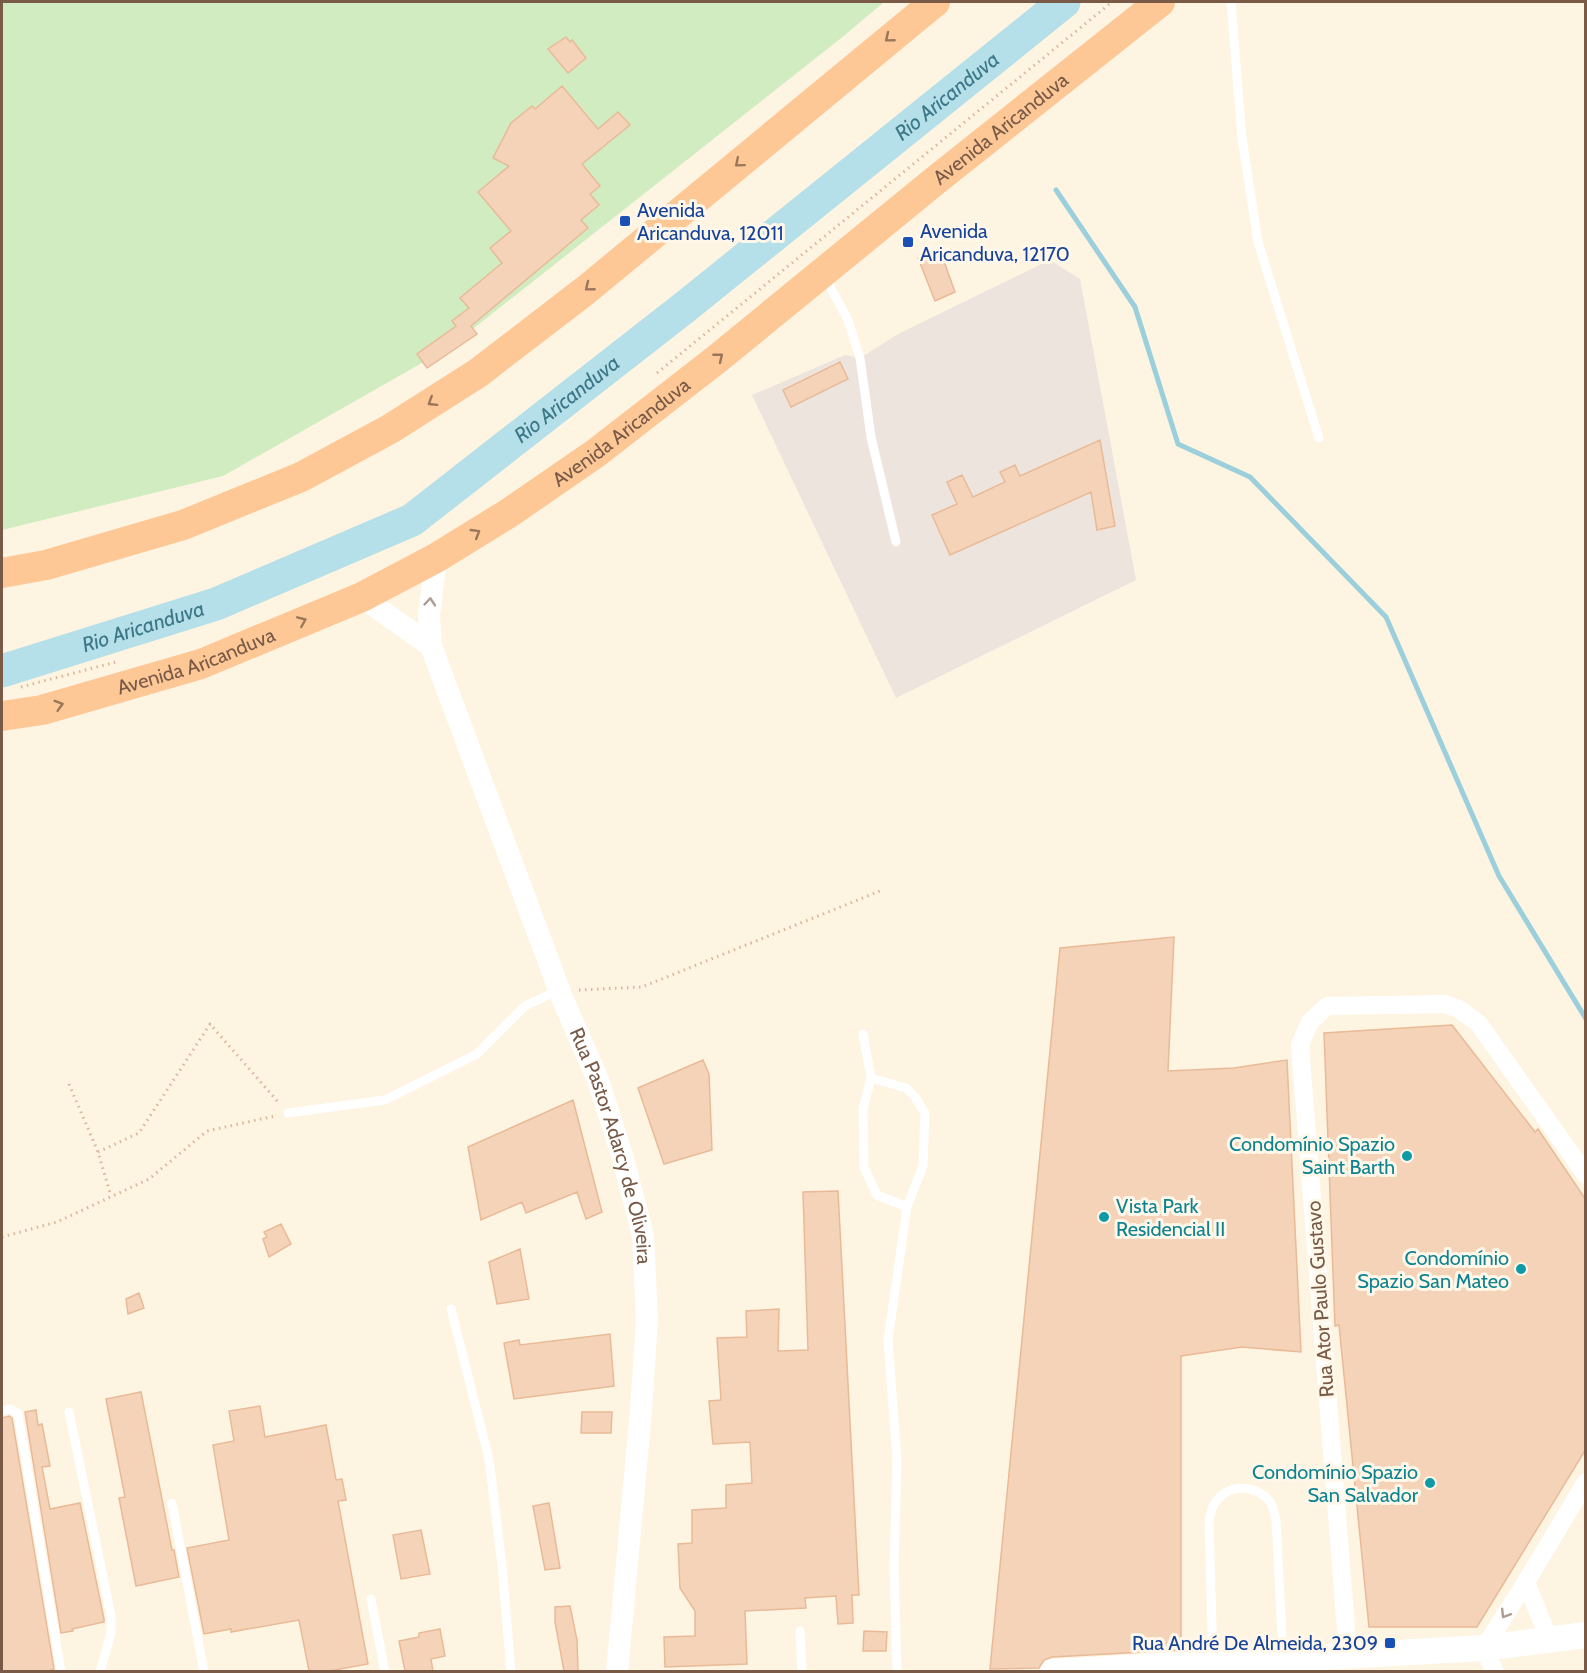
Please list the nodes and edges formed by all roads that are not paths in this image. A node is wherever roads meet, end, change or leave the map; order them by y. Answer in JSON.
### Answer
{"nodes":[{"id":1,"x":935,"y":2,"type":"edge"},
{"id":2,"x":1160,"y":2,"type":"edge"},
{"id":3,"x":1231,"y":2,"type":"edge"},
{"id":4,"x":823,"y":272,"type":"junction"},
{"id":5,"x":1318,"y":438,"type":"dead end"},
{"id":6,"x":896,"y":542,"type":"dead end"},
{"id":7,"x":436,"y":558,"type":"junction"},
{"id":8,"x":2,"y":573,"type":"edge"},
{"id":9,"x":362,"y":597,"type":"junction"},
{"id":10,"x":430,"y":646,"type":"junction"},
{"id":11,"x":2,"y":716,"type":"edge"},
{"id":12,"x":559,"y":990,"type":"junction"},
{"id":13,"x":863,"y":1034,"type":"dead end"},
{"id":14,"x":871,"y":1078,"type":"junction"},
{"id":15,"x":288,"y":1113,"type":"road end"},
{"id":16,"x":1586,"y":1175,"type":"edge"},
{"id":17,"x":907,"y":1207,"type":"junction"},
{"id":18,"x":451,"y":1309,"type":"dead end"},
{"id":19,"x":2,"y":1411,"type":"edge"},
{"id":20,"x":69,"y":1412,"type":"dead end"},
{"id":21,"x":1586,"y":1482,"type":"edge"},
{"id":22,"x":172,"y":1503,"type":"dead end"},
{"id":23,"x":1526,"y":1582,"type":"junction"},
{"id":24,"x":371,"y":1599,"type":"dead end"},
{"id":25,"x":800,"y":1631,"type":"dead end"},
{"id":26,"x":1586,"y":1635,"type":"edge"},
{"id":27,"x":1550,"y":1640,"type":"junction"},
{"id":28,"x":1484,"y":1648,"type":"junction"},
{"id":29,"x":1283,"y":1659,"type":"junction"},
{"id":30,"x":1333,"y":1661,"type":"edge"},
{"id":31,"x":1213,"y":1663,"type":"junction"},
{"id":32,"x":61,"y":1671,"type":"edge"},
{"id":33,"x":100,"y":1671,"type":"edge"},
{"id":34,"x":204,"y":1671,"type":"edge"},
{"id":35,"x":385,"y":1671,"type":"edge"},
{"id":36,"x":511,"y":1671,"type":"edge"},
{"id":37,"x":617,"y":1671,"type":"edge"},
{"id":38,"x":802,"y":1671,"type":"edge"},
{"id":39,"x":897,"y":1671,"type":"edge"},
{"id":40,"x":1053,"y":1671,"type":"edge"},
{"id":41,"x":1495,"y":1671,"type":"edge"}],
"edges":[{"from":1,"to":8,"type":"highway","one_way":true},
{"from":2,"to":4,"type":"highway","name":"Avenida Aricanduva"},
{"from":3,"to":5,"type":"lane"},
{"from":4,"to":6,"type":"lane"},
{"from":7,"to":4,"type":"highway","name":"Avenida Aricanduva","one_way":true},
{"from":7,"to":9,"type":"highway","name":"Avenida Aricanduva"},
{"from":10,"to":7,"type":"street","name":"Rua Pastor Adarcy de Oliveira","one_way":true},
{"from":9,"to":10,"type":"street"},
{"from":11,"to":9,"type":"highway","name":"Avenida Aricanduva","one_way":true},
{"from":10,"to":12,"type":"street","name":"Rua Pastor Adarcy de Oliveira"},
{"from":12,"to":15,"type":"lane"},
{"from":12,"to":37,"type":"street","name":"Rua Pastor Adarcy de Oliveira"},
{"from":13,"to":14,"type":"lane"},
{"from":14,"to":17,"type":"lane"},
{"from":14,"to":17,"type":"lane"},
{"from":16,"to":30,"type":"street","name":"Rua Ator Paulo Gustavo"},
{"from":17,"to":39,"type":"lane"},
{"from":18,"to":36,"type":"lane"},
{"from":19,"to":32,"type":"lane"},
{"from":20,"to":33,"type":"lane"},
{"from":21,"to":23,"type":"street"},
{"from":22,"to":34,"type":"lane"},
{"from":23,"to":27,"type":"street"},
{"from":23,"to":28,"type":"street","one_way":true},
{"from":24,"to":35,"type":"lane"},
{"from":25,"to":38,"type":"lane"},
{"from":26,"to":27,"type":"main road"},
{"from":27,"to":28,"type":"main road"},
{"from":28,"to":30,"type":"main road"},
{"from":28,"to":41,"type":"street"},
{"from":29,"to":30,"type":"main road"},
{"from":29,"to":31,"type":"main road"},
{"from":29,"to":31,"type":"lane"},
{"from":31,"to":40,"type":"main road"}]}
